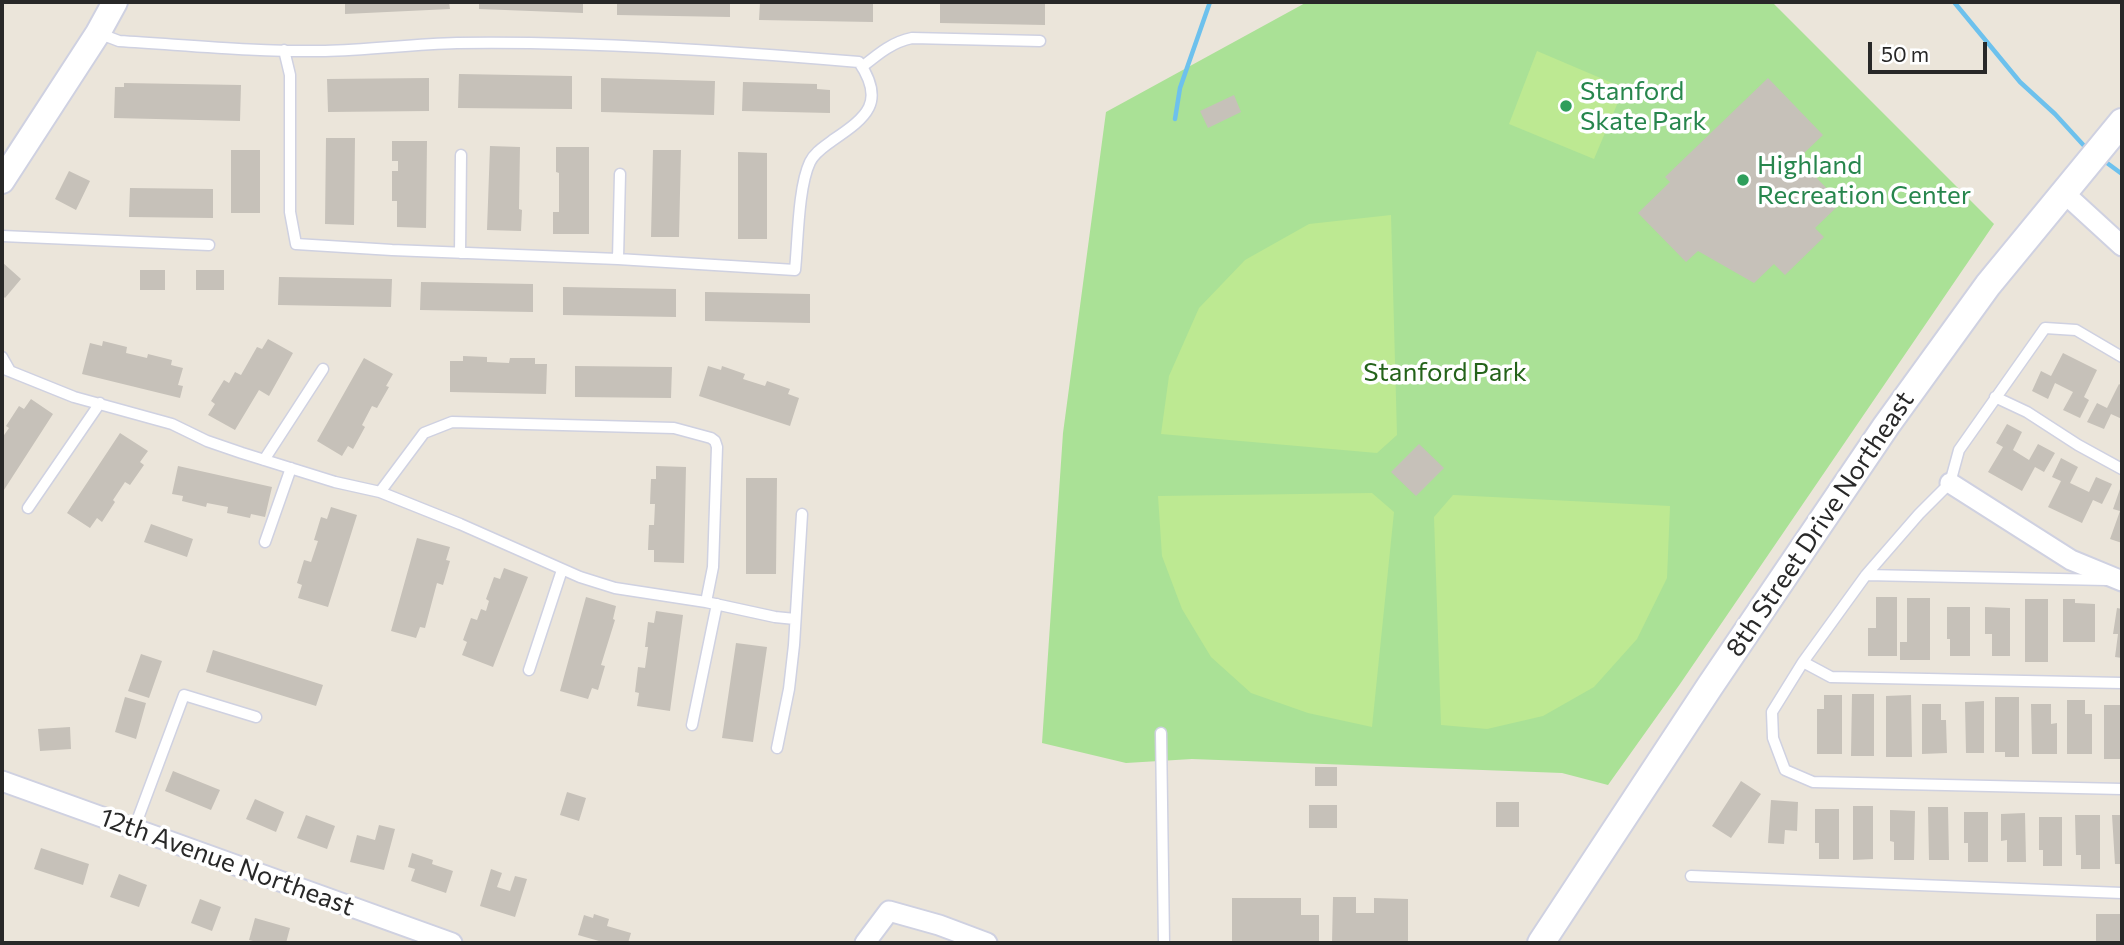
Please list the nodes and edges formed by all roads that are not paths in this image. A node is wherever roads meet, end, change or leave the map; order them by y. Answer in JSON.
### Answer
{"nodes":[{"id":1,"x":115,"y":2,"type":"edge"},
{"id":2,"x":98,"y":33,"type":"junction"},
{"id":3,"x":1040,"y":41,"type":"dead end"},
{"id":4,"x":284,"y":50,"type":"junction"},
{"id":5,"x":862,"y":67,"type":"junction"},
{"id":6,"x":2122,"y":122,"type":"edge"},
{"id":7,"x":461,"y":155,"type":"dead end"},
{"id":8,"x":620,"y":174,"type":"dead end"},
{"id":9,"x":2,"y":181,"type":"edge"},
{"id":10,"x":2063,"y":192,"type":"junction"},
{"id":11,"x":2,"y":236,"type":"edge"},
{"id":12,"x":209,"y":245,"type":"dead end"},
{"id":13,"x":2122,"y":246,"type":"edge"},
{"id":14,"x":460,"y":253,"type":"junction"},
{"id":15,"x":618,"y":259,"type":"junction"},
{"id":16,"x":2,"y":357,"type":"edge"},
{"id":17,"x":2122,"y":357,"type":"edge"},
{"id":18,"x":6,"y":369,"type":"edge"},
{"id":19,"x":323,"y":369,"type":"dead end"},
{"id":20,"x":1995,"y":397,"type":"junction"},
{"id":21,"x":100,"y":403,"type":"junction"},
{"id":22,"x":264,"y":460,"type":"junction"},
{"id":23,"x":291,"y":468,"type":"junction"},
{"id":24,"x":2122,"y":469,"type":"edge"},
{"id":25,"x":1950,"y":483,"type":"junction"},
{"id":26,"x":380,"y":492,"type":"junction"},
{"id":27,"x":27,"y":508,"type":"dead end"},
{"id":28,"x":802,"y":514,"type":"dead end"},
{"id":29,"x":265,"y":542,"type":"dead end"},
{"id":30,"x":562,"y":570,"type":"junction"},
{"id":31,"x":1866,"y":575,"type":"junction"},
{"id":32,"x":2122,"y":581,"type":"edge"},
{"id":33,"x":712,"y":603,"type":"junction"},
{"id":34,"x":795,"y":619,"type":"junction"},
{"id":35,"x":1803,"y":662,"type":"junction"},
{"id":36,"x":529,"y":670,"type":"dead end"},
{"id":37,"x":2122,"y":683,"type":"edge"},
{"id":38,"x":256,"y":717,"type":"dead end"},
{"id":39,"x":692,"y":725,"type":"dead end"},
{"id":40,"x":1161,"y":733,"type":"dead end"},
{"id":41,"x":777,"y":748,"type":"dead end"},
{"id":42,"x":2,"y":781,"type":"edge"},
{"id":43,"x":2122,"y":789,"type":"edge"},
{"id":44,"x":134,"y":829,"type":"junction"},
{"id":45,"x":1691,"y":876,"type":"dead end"},
{"id":46,"x":2122,"y":893,"type":"edge"},
{"id":47,"x":452,"y":943,"type":"edge"},
{"id":48,"x":864,"y":943,"type":"edge"},
{"id":49,"x":987,"y":943,"type":"edge"},
{"id":50,"x":1164,"y":943,"type":"edge"},
{"id":51,"x":1541,"y":943,"type":"edge"}],
"edges":[{"from":1,"to":2,"type":"street"},
{"from":2,"to":4,"type":"lane"},
{"from":2,"to":9,"type":"street"},
{"from":3,"to":5,"type":"lane"},
{"from":4,"to":5,"type":"lane"},
{"from":4,"to":14,"type":"lane"},
{"from":5,"to":15,"type":"lane"},
{"from":6,"to":10,"type":"main road","name":"8th Street Drive Northeast"},
{"from":7,"to":14,"type":"lane"},
{"from":8,"to":15,"type":"lane"},
{"from":10,"to":13,"type":"street"},
{"from":10,"to":51,"type":"main road","name":"8th Street Drive Northeast"},
{"from":11,"to":12,"type":"lane"},
{"from":14,"to":15,"type":"lane"},
{"from":16,"to":18,"type":"lane"},
{"from":17,"to":20,"type":"lane"},
{"from":18,"to":21,"type":"lane"},
{"from":19,"to":22,"type":"lane"},
{"from":20,"to":24,"type":"lane"},
{"from":20,"to":25,"type":"lane"},
{"from":21,"to":22,"type":"lane"},
{"from":21,"to":27,"type":"lane"},
{"from":22,"to":23,"type":"lane"},
{"from":23,"to":26,"type":"lane"},
{"from":23,"to":29,"type":"lane"},
{"from":25,"to":31,"type":"lane"},
{"from":25,"to":32,"type":"street"},
{"from":26,"to":30,"type":"lane"},
{"from":26,"to":33,"type":"lane"},
{"from":28,"to":34,"type":"lane"},
{"from":30,"to":33,"type":"lane"},
{"from":30,"to":36,"type":"lane"},
{"from":31,"to":32,"type":"lane"},
{"from":31,"to":35,"type":"lane"},
{"from":33,"to":34,"type":"lane"},
{"from":33,"to":39,"type":"lane"},
{"from":34,"to":41,"type":"lane"},
{"from":35,"to":37,"type":"lane"},
{"from":35,"to":43,"type":"lane"},
{"from":38,"to":44,"type":"lane"},
{"from":40,"to":50,"type":"lane"},
{"from":42,"to":44,"type":"street","name":"12th Avenue Northeast"},
{"from":44,"to":47,"type":"street","name":"12th Avenue Northeast"},
{"from":45,"to":46,"type":"lane"},
{"from":48,"to":49,"type":"street"}]}
